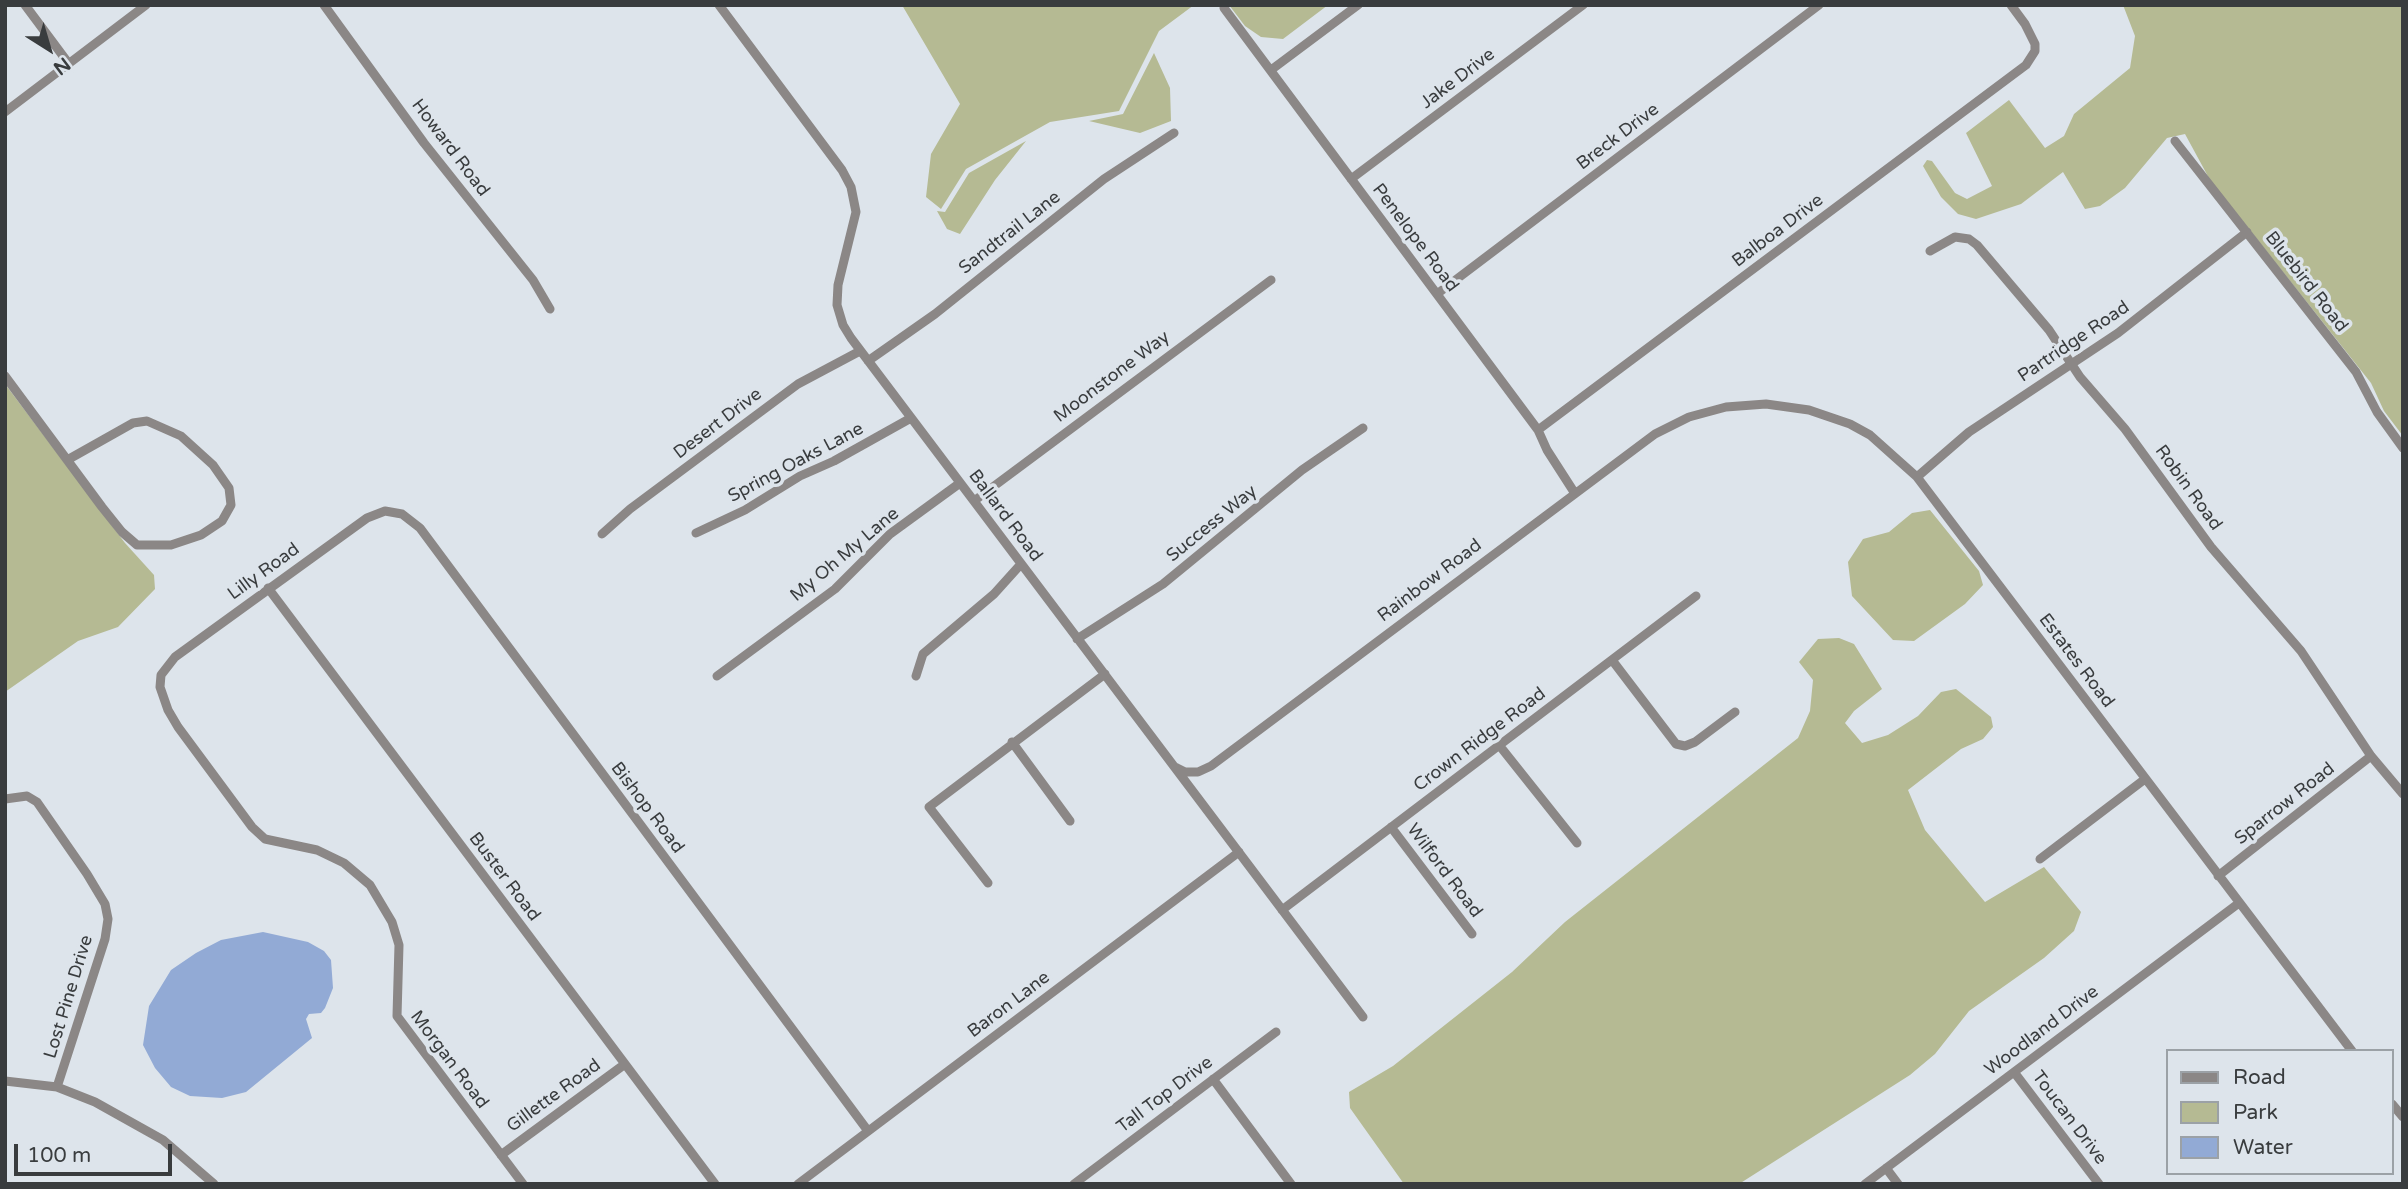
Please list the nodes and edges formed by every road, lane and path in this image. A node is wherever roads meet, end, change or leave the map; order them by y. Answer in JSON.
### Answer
{"nodes":[{"id":1,"x":25,"y":5,"type":"edge"},
{"id":2,"x":146,"y":5,"type":"edge"},
{"id":3,"x":324,"y":5,"type":"edge"},
{"id":4,"x":719,"y":5,"type":"edge"},
{"id":5,"x":1358,"y":5,"type":"edge"},
{"id":6,"x":1583,"y":5,"type":"edge"},
{"id":7,"x":1819,"y":5,"type":"edge"},
{"id":8,"x":2011,"y":5,"type":"edge"},
{"id":9,"x":1224,"y":8,"type":"dead end"},
{"id":10,"x":69,"y":64,"type":"junction"},
{"id":11,"x":1271,"y":71,"type":"junction"},
{"id":12,"x":5,"y":112,"type":"edge"},
{"id":13,"x":1174,"y":133,"type":"dead end"},
{"id":14,"x":2175,"y":141,"type":"dead end"},
{"id":15,"x":1351,"y":179,"type":"junction"},
{"id":16,"x":2247,"y":232,"type":"junction"},
{"id":17,"x":1930,"y":251,"type":"dead end"},
{"id":18,"x":1271,"y":281,"type":"dead end"},
{"id":19,"x":1437,"y":294,"type":"junction"},
{"id":20,"x":550,"y":309,"type":"dead end"},
{"id":21,"x":860,"y":351,"type":"junction"},
{"id":22,"x":868,"y":361,"type":"junction"},
{"id":23,"x":2072,"y":365,"type":"junction"},
{"id":24,"x":5,"y":376,"type":"edge"},
{"id":25,"x":1705,"y":411,"type":"joint"},
{"id":26,"x":911,"y":418,"type":"junction"},
{"id":27,"x":1363,"y":428,"type":"dead end"},
{"id":28,"x":1538,"y":430,"type":"junction"},
{"id":29,"x":2403,"y":448,"type":"edge"},
{"id":30,"x":69,"y":459,"type":"junction"},
{"id":31,"x":1917,"y":477,"type":"junction"},
{"id":32,"x":960,"y":483,"type":"junction"},
{"id":33,"x":1574,"y":492,"type":"junction"},
{"id":34,"x":974,"y":501,"type":"junction"},
{"id":35,"x":395,"y":511,"type":"joint"},
{"id":36,"x":696,"y":533,"type":"dead end"},
{"id":37,"x":601,"y":534,"type":"dead end"},
{"id":38,"x":1021,"y":564,"type":"junction"},
{"id":39,"x":268,"y":588,"type":"junction"},
{"id":40,"x":1696,"y":596,"type":"dead end"},
{"id":41,"x":1077,"y":639,"type":"junction"},
{"id":42,"x":1612,"y":660,"type":"junction"},
{"id":43,"x":1105,"y":674,"type":"junction"},
{"id":44,"x":161,"y":675,"type":"joint"},
{"id":45,"x":717,"y":676,"type":"dead end"},
{"id":46,"x":916,"y":677,"type":"dead end"},
{"id":47,"x":1735,"y":712,"type":"dead end"},
{"id":48,"x":1012,"y":742,"type":"junction"},
{"id":49,"x":1499,"y":746,"type":"junction"},
{"id":50,"x":2371,"y":756,"type":"junction"},
{"id":51,"x":1175,"y":767,"type":"junction"},
{"id":52,"x":2145,"y":779,"type":"junction"},
{"id":53,"x":2403,"y":794,"type":"edge"},
{"id":54,"x":5,"y":799,"type":"edge"},
{"id":55,"x":1070,"y":821,"type":"dead end"},
{"id":56,"x":1391,"y":827,"type":"junction"},
{"id":57,"x":1577,"y":843,"type":"dead end"},
{"id":58,"x":1239,"y":852,"type":"junction"},
{"id":59,"x":2039,"y":859,"type":"dead end"},
{"id":60,"x":2218,"y":876,"type":"junction"},
{"id":61,"x":988,"y":883,"type":"dead end"},
{"id":62,"x":2239,"y":903,"type":"junction"},
{"id":63,"x":1282,"y":910,"type":"junction"},
{"id":64,"x":1472,"y":934,"type":"dead end"},
{"id":65,"x":1363,"y":1017,"type":"dead end"},
{"id":66,"x":1276,"y":1032,"type":"dead end"},
{"id":67,"x":2350,"y":1049,"type":"edge"},
{"id":68,"x":625,"y":1064,"type":"junction"},
{"id":69,"x":2014,"y":1072,"type":"junction"},
{"id":70,"x":1213,"y":1079,"type":"junction"},
{"id":71,"x":5,"y":1081,"type":"edge"},
{"id":72,"x":57,"y":1087,"type":"junction"},
{"id":73,"x":868,"y":1131,"type":"junction"},
{"id":74,"x":501,"y":1155,"type":"junction"},
{"id":75,"x":1886,"y":1168,"type":"junction"},
{"id":76,"x":214,"y":1184,"type":"edge"},
{"id":77,"x":523,"y":1184,"type":"edge"},
{"id":78,"x":715,"y":1184,"type":"edge"},
{"id":79,"x":798,"y":1184,"type":"edge"},
{"id":80,"x":1074,"y":1184,"type":"edge"},
{"id":81,"x":1291,"y":1184,"type":"edge"},
{"id":82,"x":1865,"y":1184,"type":"edge"},
{"id":83,"x":1898,"y":1184,"type":"edge"},
{"id":84,"x":2098,"y":1184,"type":"edge"}],
"edges":[{"from":1,"to":10,"type":"street"},
{"from":2,"to":10,"type":"street"},
{"from":3,"to":20,"type":"street","name":"Howard Road"},
{"from":4,"to":21,"type":"street","name":"Ballard Road"},
{"from":5,"to":11,"type":"street"},
{"from":6,"to":15,"type":"street","name":"Jake Drive"},
{"from":7,"to":19,"type":"street","name":"Breck Drive"},
{"from":8,"to":28,"type":"street","name":"Balboa Drive"},
{"from":9,"to":11,"type":"street","name":"Penelope Road"},
{"from":10,"to":12,"type":"street"},
{"from":11,"to":15,"type":"street","name":"Penelope Road"},
{"from":13,"to":22,"type":"street","name":"Sandtrail Lane"},
{"from":14,"to":16,"type":"street","name":"Bluebird Road"},
{"from":15,"to":19,"type":"street","name":"Penelope Road"},
{"from":16,"to":23,"type":"street","name":"Partridge Road"},
{"from":16,"to":29,"type":"street","name":"Bluebird Road"},
{"from":17,"to":23,"type":"street","name":"Robin Road"},
{"from":18,"to":34,"type":"street","name":"Moonstone Way"},
{"from":19,"to":28,"type":"street","name":"Penelope Road"},
{"from":21,"to":22,"type":"street","name":"Ballard Road"},
{"from":21,"to":37,"type":"street","name":"Desert Drive"},
{"from":22,"to":26,"type":"street","name":"Ballard Road"},
{"from":23,"to":31,"type":"street","name":"Partridge Road"},
{"from":23,"to":50,"type":"street","name":"Robin Road"},
{"from":24,"to":30,"type":"street"},
{"from":25,"to":31,"type":"street","name":"Estates Road"},
{"from":25,"to":33,"type":"street","name":"Rainbow Road"},
{"from":26,"to":32,"type":"street","name":"Ballard Road"},
{"from":26,"to":36,"type":"street","name":"Spring Oaks Lane"},
{"from":27,"to":41,"type":"street","name":"Success Way"},
{"from":28,"to":33,"type":"street","name":"Penelope Road"},
{"from":30,"to":30,"type":"street"},
{"from":31,"to":52,"type":"street","name":"Estates Road"},
{"from":32,"to":34,"type":"street","name":"Ballard Road"},
{"from":32,"to":45,"type":"street","name":"My Oh My Lane"},
{"from":33,"to":51,"type":"street","name":"Rainbow Road"},
{"from":34,"to":38,"type":"street","name":"Ballard Road"},
{"from":35,"to":39,"type":"street","name":"Lilly Road"},
{"from":35,"to":73,"type":"street","name":"Bishop Road"},
{"from":38,"to":41,"type":"street","name":"Ballard Road"},
{"from":38,"to":46,"type":"street"},
{"from":39,"to":44,"type":"street","name":"Lilly Road"},
{"from":39,"to":68,"type":"street","name":"Buster Road"},
{"from":40,"to":42,"type":"street","name":"Crown Ridge Road"},
{"from":41,"to":43,"type":"street","name":"Ballard Road"},
{"from":42,"to":47,"type":"street"},
{"from":42,"to":49,"type":"street","name":"Crown Ridge Road"},
{"from":43,"to":48,"type":"street"},
{"from":43,"to":51,"type":"street","name":"Ballard Road"},
{"from":44,"to":74,"type":"street","name":"Morgan Road"},
{"from":48,"to":55,"type":"street"},
{"from":48,"to":61,"type":"street"},
{"from":49,"to":56,"type":"street","name":"Crown Ridge Road"},
{"from":49,"to":57,"type":"street"},
{"from":50,"to":53,"type":"street","name":"Robin Road"},
{"from":50,"to":60,"type":"street","name":"Sparrow Road"},
{"from":51,"to":58,"type":"street","name":"Ballard Road"},
{"from":52,"to":59,"type":"street"},
{"from":52,"to":60,"type":"street","name":"Estates Road"},
{"from":54,"to":72,"type":"street","name":"Lost Pine Drive"},
{"from":56,"to":63,"type":"street","name":"Crown Ridge Road"},
{"from":56,"to":64,"type":"street","name":"Wilford Road"},
{"from":58,"to":63,"type":"street","name":"Ballard Road"},
{"from":58,"to":73,"type":"street","name":"Baron Lane"},
{"from":60,"to":62,"type":"street","name":"Estates Road"},
{"from":62,"to":67,"type":"street","name":"Estates Road"},
{"from":62,"to":69,"type":"street","name":"Woodland Drive"},
{"from":63,"to":65,"type":"street","name":"Ballard Road"},
{"from":66,"to":70,"type":"street","name":"Tall Top Drive"},
{"from":68,"to":74,"type":"street","name":"Gillette Road"},
{"from":68,"to":78,"type":"street","name":"Buster Road"},
{"from":69,"to":75,"type":"street","name":"Woodland Drive"},
{"from":69,"to":84,"type":"street","name":"Toucan Drive"},
{"from":70,"to":80,"type":"street","name":"Tall Top Drive"},
{"from":70,"to":81,"type":"street"},
{"from":71,"to":72,"type":"street"},
{"from":72,"to":76,"type":"street"},
{"from":73,"to":79,"type":"street","name":"Baron Lane"},
{"from":74,"to":77,"type":"street","name":"Morgan Road"},
{"from":75,"to":82,"type":"street","name":"Woodland Drive"},
{"from":75,"to":83,"type":"street"}]}
